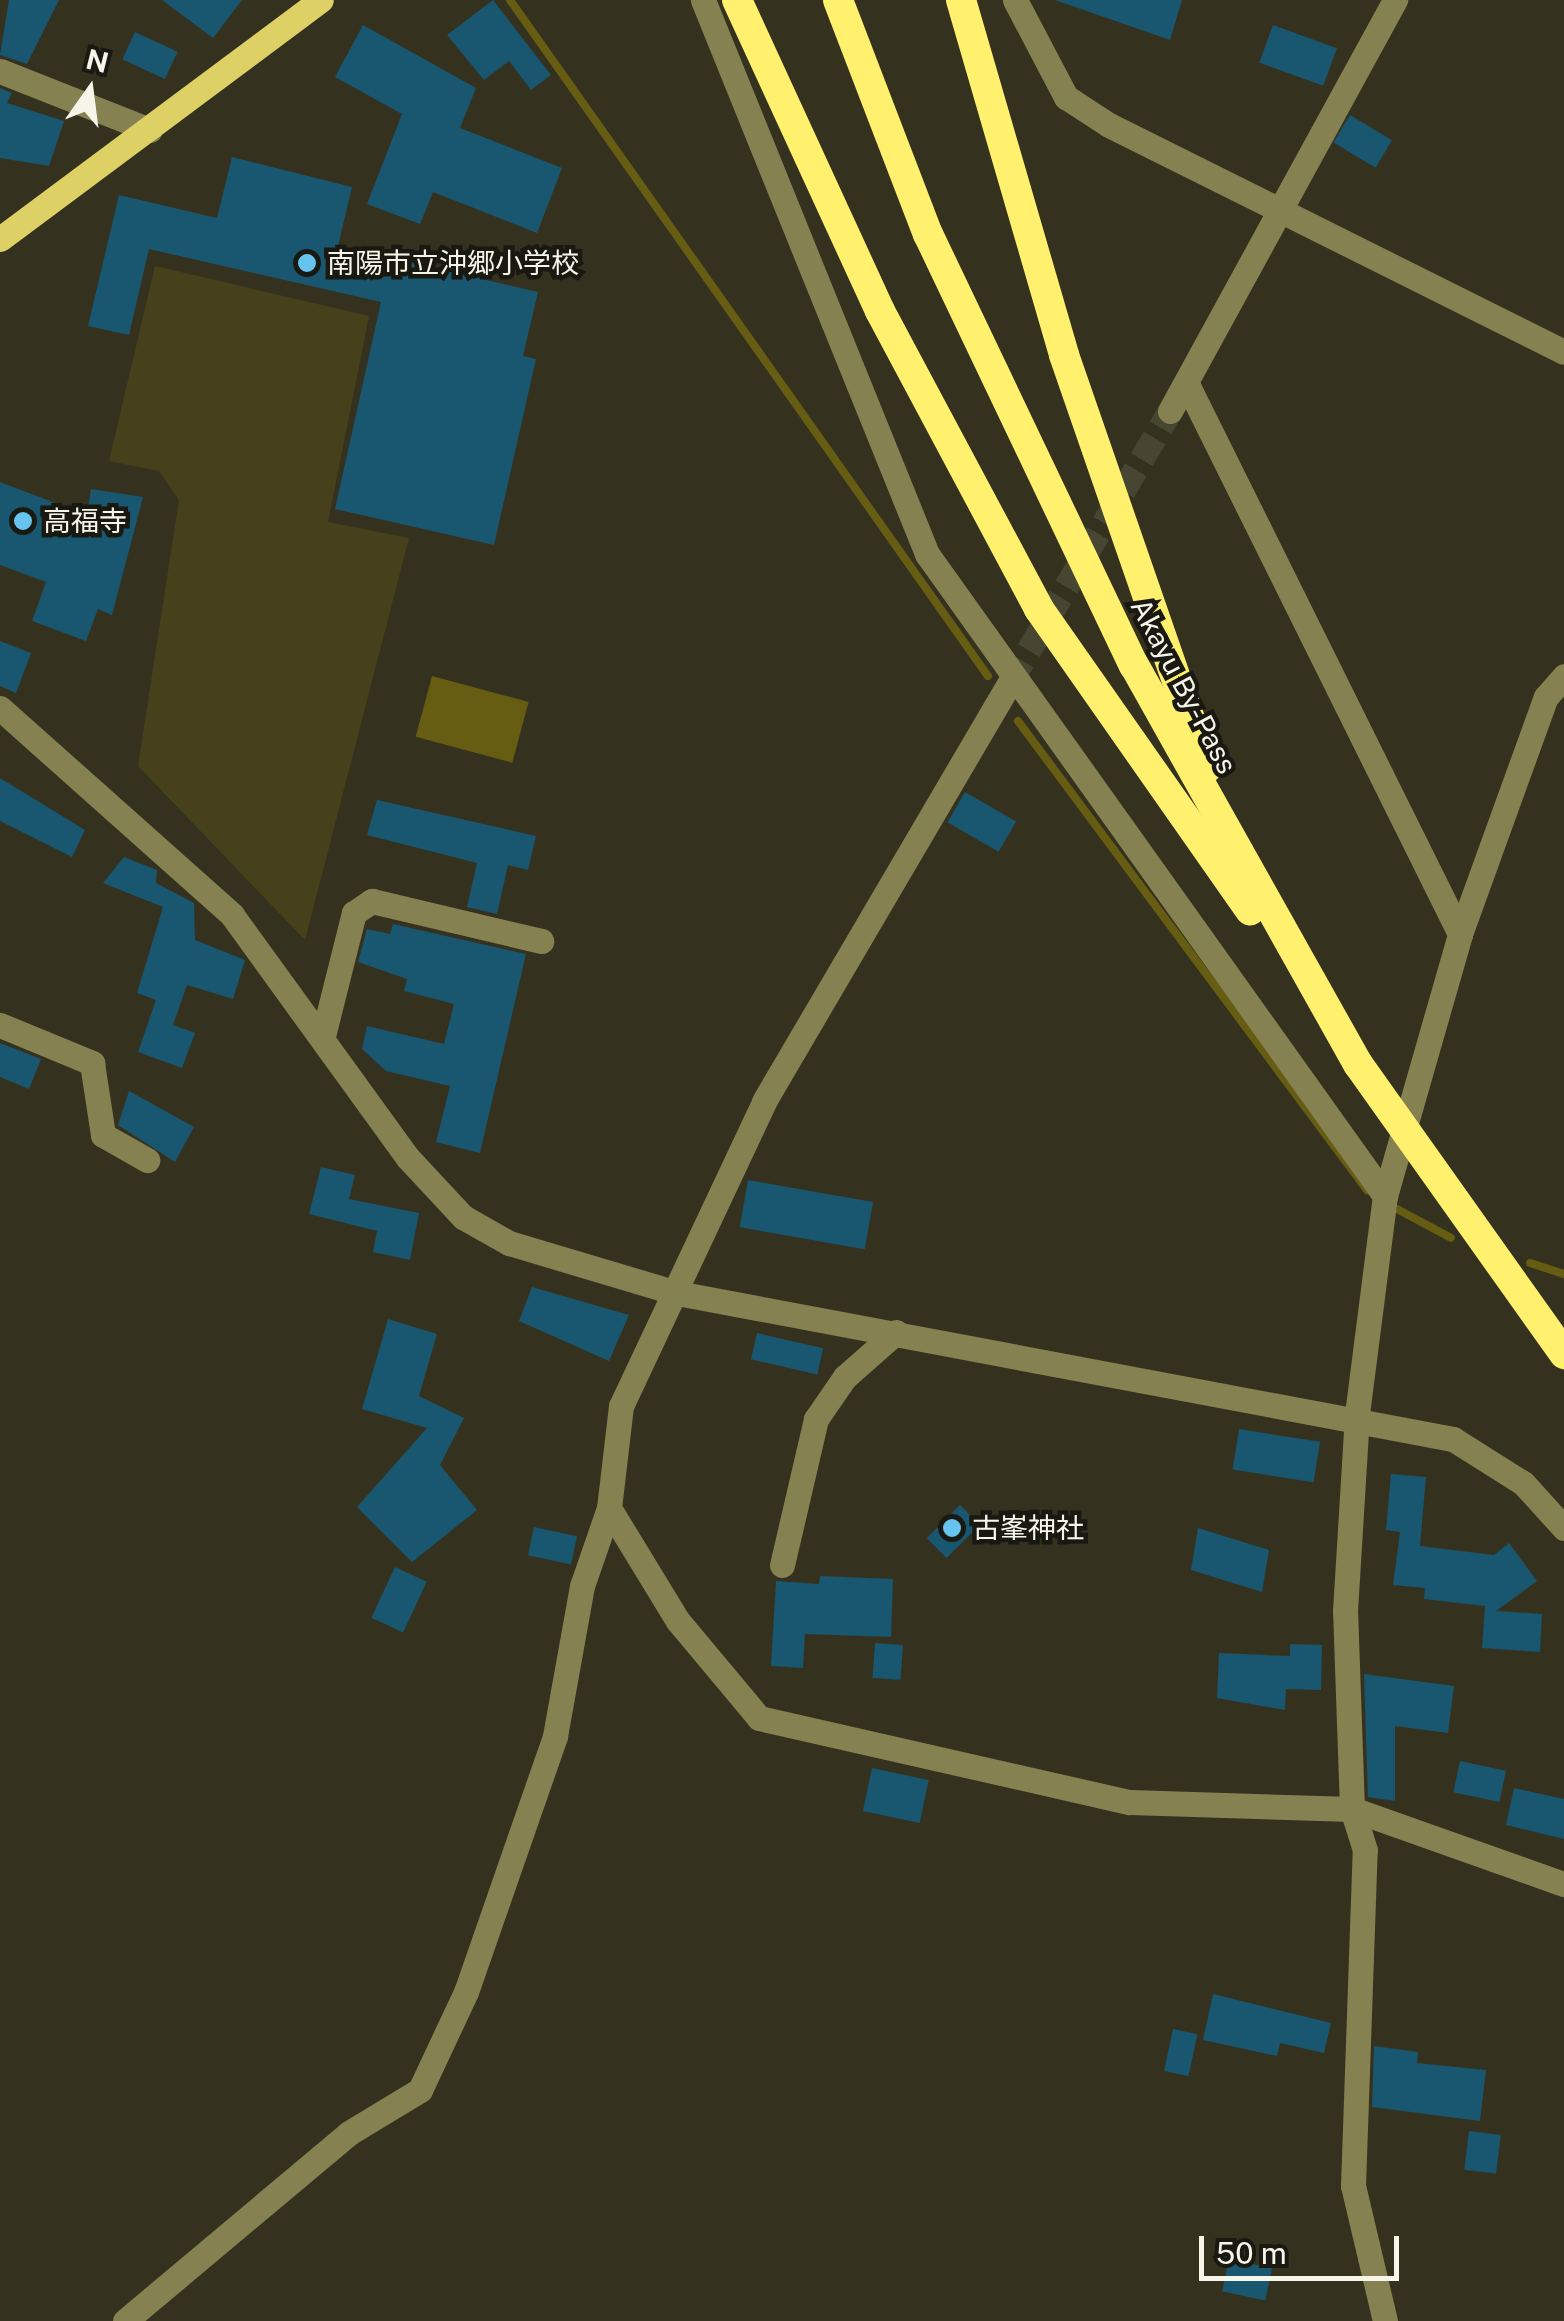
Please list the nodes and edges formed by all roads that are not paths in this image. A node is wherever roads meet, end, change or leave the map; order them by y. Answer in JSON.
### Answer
{"nodes":[{"id":1,"x":321,"y":0,"type":"edge"},
{"id":2,"x":703,"y":0,"type":"edge"},
{"id":3,"x":737,"y":0,"type":"edge"},
{"id":4,"x":838,"y":0,"type":"edge"},
{"id":5,"x":961,"y":0,"type":"edge"},
{"id":6,"x":1016,"y":0,"type":"edge"},
{"id":7,"x":1395,"y":0,"type":"edge"},
{"id":8,"x":0,"y":71,"type":"edge"},
{"id":9,"x":150,"y":130,"type":"junction"},
{"id":10,"x":1285,"y":212,"type":"junction"},
{"id":11,"x":0,"y":240,"type":"edge"},
{"id":12,"x":1564,"y":352,"type":"edge"},
{"id":13,"x":1188,"y":386,"type":"junction"},
{"id":14,"x":1170,"y":411,"type":"tunnel mouth"},
{"id":15,"x":1564,"y":676,"type":"edge"},
{"id":16,"x":1010,"y":682,"type":"junction"},
{"id":17,"x":0,"y":708,"type":"edge"},
{"id":18,"x":1234,"y":848,"type":"junction"},
{"id":19,"x":1460,"y":934,"type":"junction"},
{"id":20,"x":541,"y":942,"type":"dead end"},
{"id":21,"x":0,"y":1025,"type":"edge"},
{"id":22,"x":323,"y":1036,"type":"junction"},
{"id":23,"x":1358,"y":1064,"type":"junction"},
{"id":24,"x":146,"y":1160,"type":"dead end"},
{"id":25,"x":1384,"y":1196,"type":"junction"},
{"id":26,"x":677,"y":1292,"type":"junction"},
{"id":27,"x":896,"y":1332,"type":"junction"},
{"id":28,"x":1564,"y":1354,"type":"edge"},
{"id":29,"x":1356,"y":1414,"type":"junction"},
{"id":30,"x":609,"y":1508,"type":"junction"},
{"id":31,"x":1564,"y":1528,"type":"edge"},
{"id":32,"x":782,"y":1565,"type":"dead end"},
{"id":33,"x":1352,"y":1809,"type":"junction"},
{"id":34,"x":1564,"y":1884,"type":"edge"},
{"id":35,"x":126,"y":2321,"type":"edge"},
{"id":36,"x":1385,"y":2321,"type":"edge"}],
"edges":[{"from":1,"to":9,"type":"main road"},
{"from":2,"to":16,"type":"street"},
{"from":3,"to":23,"type":"highway"},
{"from":4,"to":18,"type":"highway","name":"Akayu By-Pass"},
{"from":5,"to":18,"type":"highway"},
{"from":6,"to":10,"type":"street"},
{"from":7,"to":10,"type":"street"},
{"from":8,"to":9,"type":"street"},
{"from":9,"to":11,"type":"main road"},
{"from":10,"to":12,"type":"street"},
{"from":10,"to":13,"type":"street"},
{"from":13,"to":14,"type":"street"},
{"from":13,"to":19,"type":"street"},
{"from":15,"to":19,"type":"street"},
{"from":16,"to":25,"type":"street"},
{"from":16,"to":26,"type":"street"},
{"from":17,"to":22,"type":"street"},
{"from":18,"to":23,"type":"highway","name":"Akayu By-Pass"},
{"from":19,"to":25,"type":"street"},
{"from":20,"to":22,"type":"street"},
{"from":21,"to":24,"type":"street"},
{"from":22,"to":26,"type":"street"},
{"from":23,"to":28,"type":"highway","name":"Akayu By-Pass"},
{"from":25,"to":29,"type":"street"},
{"from":26,"to":27,"type":"street"},
{"from":26,"to":30,"type":"street"},
{"from":27,"to":29,"type":"street"},
{"from":27,"to":32,"type":"street"},
{"from":29,"to":31,"type":"street"},
{"from":29,"to":33,"type":"street"},
{"from":30,"to":33,"type":"street"},
{"from":30,"to":35,"type":"street"},
{"from":33,"to":34,"type":"street"},
{"from":33,"to":36,"type":"street"}]}
